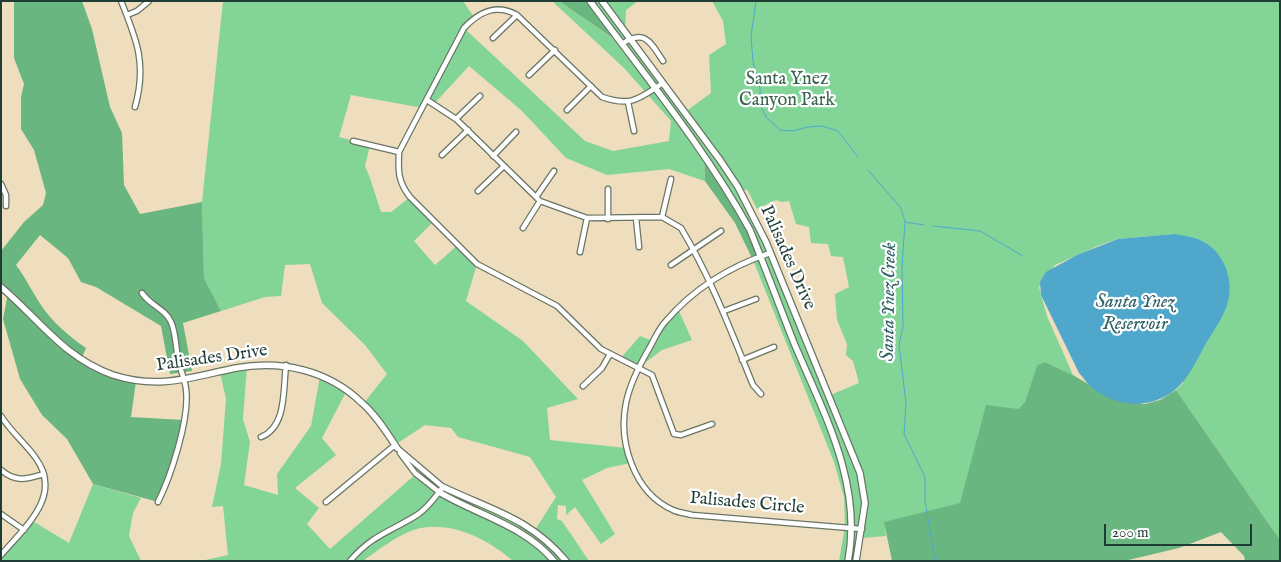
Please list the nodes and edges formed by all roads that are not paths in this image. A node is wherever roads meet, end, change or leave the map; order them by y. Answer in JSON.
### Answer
{"nodes":[{"id":1,"x":121,"y":1,"type":"edge"},
{"id":2,"x":149,"y":1,"type":"edge"},
{"id":3,"x":496,"y":1,"type":"edge"},
{"id":4,"x":590,"y":1,"type":"edge"},
{"id":5,"x":602,"y":1,"type":"edge"},
{"id":6,"x":496,"y":8,"type":"junction"},
{"id":7,"x":127,"y":15,"type":"junction"},
{"id":8,"x":517,"y":15,"type":"junction"},
{"id":9,"x":494,"y":38,"type":"dead end"},
{"id":10,"x":630,"y":38,"type":"junction"},
{"id":11,"x":622,"y":44,"type":"junction"},
{"id":12,"x":555,"y":50,"type":"junction"},
{"id":13,"x":663,"y":61,"type":"dead end"},
{"id":14,"x":529,"y":75,"type":"dead end"},
{"id":15,"x":663,"y":83,"type":"junction"},
{"id":16,"x":591,"y":86,"type":"junction"},
{"id":17,"x":655,"y":88,"type":"junction"},
{"id":18,"x":480,"y":96,"type":"dead end"},
{"id":19,"x":427,"y":100,"type":"junction"},
{"id":20,"x":628,"y":102,"type":"junction"},
{"id":21,"x":135,"y":107,"type":"dead end"},
{"id":22,"x":567,"y":110,"type":"dead end"},
{"id":23,"x":456,"y":119,"type":"junction"},
{"id":24,"x":468,"y":130,"type":"junction"},
{"id":25,"x":634,"y":131,"type":"dead end"},
{"id":26,"x":516,"y":132,"type":"dead end"},
{"id":27,"x":353,"y":142,"type":"dead end"},
{"id":28,"x":399,"y":152,"type":"junction"},
{"id":29,"x":442,"y":155,"type":"dead end"},
{"id":30,"x":494,"y":156,"type":"junction"},
{"id":31,"x":503,"y":167,"type":"junction"},
{"id":32,"x":554,"y":171,"type":"dead end"},
{"id":33,"x":671,"y":180,"type":"dead end"},
{"id":34,"x":1,"y":184,"type":"edge"},
{"id":35,"x":608,"y":189,"type":"dead end"},
{"id":36,"x":739,"y":190,"type":"junction"},
{"id":37,"x":478,"y":191,"type":"dead end"},
{"id":38,"x":731,"y":194,"type":"junction"},
{"id":39,"x":538,"y":199,"type":"junction"},
{"id":40,"x":6,"y":206,"type":"dead end"},
{"id":41,"x":662,"y":217,"type":"junction"},
{"id":42,"x":587,"y":218,"type":"junction"},
{"id":43,"x":636,"y":218,"type":"junction"},
{"id":44,"x":608,"y":220,"type":"junction"},
{"id":45,"x":522,"y":228,"type":"dead end"},
{"id":46,"x":721,"y":232,"type":"dead end"},
{"id":47,"x":639,"y":247,"type":"dead end"},
{"id":48,"x":693,"y":248,"type":"junction"},
{"id":49,"x":580,"y":252,"type":"dead end"},
{"id":50,"x":770,"y":253,"type":"junction"},
{"id":51,"x":760,"y":256,"type":"junction"},
{"id":52,"x":670,"y":264,"type":"dead end"},
{"id":53,"x":709,"y":280,"type":"junction"},
{"id":54,"x":1,"y":287,"type":"edge"},
{"id":55,"x":142,"y":293,"type":"dead end"},
{"id":56,"x":756,"y":299,"type":"dead end"},
{"id":57,"x":724,"y":311,"type":"junction"},
{"id":58,"x":774,"y":347,"type":"dead end"},
{"id":59,"x":610,"y":354,"type":"junction"},
{"id":60,"x":742,"y":360,"type":"junction"},
{"id":61,"x":286,"y":365,"type":"junction"},
{"id":62,"x":638,"y":368,"type":"junction"},
{"id":63,"x":184,"y":381,"type":"junction"},
{"id":64,"x":583,"y":386,"type":"dead end"},
{"id":65,"x":761,"y":394,"type":"dead end"},
{"id":66,"x":1,"y":416,"type":"edge"},
{"id":67,"x":712,"y":424,"type":"dead end"},
{"id":68,"x":261,"y":437,"type":"dead end"},
{"id":69,"x":396,"y":447,"type":"junction"},
{"id":70,"x":1,"y":470,"type":"edge"},
{"id":71,"x":44,"y":474,"type":"junction"},
{"id":72,"x":441,"y":490,"type":"junction"},
{"id":73,"x":158,"y":502,"type":"dead end"},
{"id":74,"x":326,"y":502,"type":"dead end"},
{"id":75,"x":1,"y":514,"type":"edge"},
{"id":76,"x":851,"y":527,"type":"junction"},
{"id":77,"x":862,"y":529,"type":"junction"},
{"id":78,"x":24,"y":530,"type":"junction"},
{"id":79,"x":1,"y":555,"type":"edge"},
{"id":80,"x":350,"y":561,"type":"edge"},
{"id":81,"x":554,"y":561,"type":"edge"},
{"id":82,"x":566,"y":561,"type":"edge"},
{"id":83,"x":848,"y":561,"type":"edge"},
{"id":84,"x":856,"y":561,"type":"edge"}],
"edges":[{"from":1,"to":7,"type":"street"},
{"from":2,"to":7,"type":"street"},
{"from":3,"to":6,"type":"street"},
{"from":4,"to":11,"type":"street","name":"Palisades Drive"},
{"from":5,"to":10,"type":"street","name":"Palisades Drive"},
{"from":6,"to":8,"type":"street"},
{"from":6,"to":19,"type":"street"},
{"from":7,"to":21,"type":"street"},
{"from":8,"to":9,"type":"street"},
{"from":8,"to":12,"type":"street"},
{"from":10,"to":11,"type":"street"},
{"from":10,"to":13,"type":"street"},
{"from":10,"to":15,"type":"street","name":"Palisades Drive"},
{"from":11,"to":17,"type":"street","name":"Palisades Drive"},
{"from":12,"to":14,"type":"street"},
{"from":12,"to":16,"type":"street"},
{"from":15,"to":17,"type":"street"},
{"from":15,"to":36,"type":"street","name":"Palisades Drive"},
{"from":16,"to":20,"type":"street"},
{"from":16,"to":22,"type":"street"},
{"from":17,"to":20,"type":"street"},
{"from":17,"to":38,"type":"street","name":"Palisades Drive"},
{"from":18,"to":23,"type":"street"},
{"from":19,"to":23,"type":"street"},
{"from":19,"to":28,"type":"street"},
{"from":20,"to":25,"type":"street"},
{"from":23,"to":24,"type":"street"},
{"from":24,"to":29,"type":"street"},
{"from":24,"to":30,"type":"street"},
{"from":26,"to":30,"type":"street"},
{"from":27,"to":28,"type":"street"},
{"from":28,"to":59,"type":"street"},
{"from":30,"to":31,"type":"street"},
{"from":31,"to":37,"type":"street"},
{"from":31,"to":39,"type":"street"},
{"from":32,"to":39,"type":"street"},
{"from":33,"to":41,"type":"street"},
{"from":34,"to":40,"type":"street"},
{"from":35,"to":44,"type":"street"},
{"from":36,"to":38,"type":"street"},
{"from":36,"to":50,"type":"street","name":"Palisades Drive"},
{"from":38,"to":51,"type":"street","name":"Palisades Drive"},
{"from":39,"to":42,"type":"street"},
{"from":39,"to":45,"type":"street"},
{"from":41,"to":43,"type":"street"},
{"from":41,"to":48,"type":"street"},
{"from":42,"to":44,"type":"street"},
{"from":42,"to":49,"type":"street"},
{"from":43,"to":44,"type":"street"},
{"from":43,"to":47,"type":"street"},
{"from":46,"to":48,"type":"street"},
{"from":48,"to":52,"type":"street"},
{"from":48,"to":53,"type":"street"},
{"from":50,"to":51,"type":"street","name":"Palisades Circle"},
{"from":50,"to":77,"type":"street","name":"Palisades Drive"},
{"from":51,"to":53,"type":"street","name":"Palisades Circle"},
{"from":51,"to":76,"type":"street","name":"Palisades Drive"},
{"from":53,"to":57,"type":"street"},
{"from":53,"to":62,"type":"street","name":"Palisades Circle"},
{"from":54,"to":63,"type":"street","name":"Palisades Drive"},
{"from":55,"to":63,"type":"street"},
{"from":56,"to":57,"type":"street"},
{"from":57,"to":60,"type":"street"},
{"from":58,"to":60,"type":"street"},
{"from":59,"to":62,"type":"street"},
{"from":59,"to":64,"type":"street"},
{"from":60,"to":65,"type":"street"},
{"from":61,"to":63,"type":"street","name":"Palisades Drive"},
{"from":61,"to":68,"type":"street"},
{"from":61,"to":69,"type":"street","name":"Palisades Drive"},
{"from":62,"to":67,"type":"street"},
{"from":62,"to":76,"type":"street","name":"Palisades Circle"},
{"from":63,"to":73,"type":"street"},
{"from":66,"to":71,"type":"street"},
{"from":69,"to":72,"type":"street","name":"Palisades Drive"},
{"from":69,"to":74,"type":"street"},
{"from":70,"to":71,"type":"street"},
{"from":71,"to":78,"type":"street"},
{"from":72,"to":80,"type":"street"},
{"from":72,"to":81,"type":"street","name":"Palisades Drive"},
{"from":72,"to":82,"type":"street","name":"Palisades Drive"},
{"from":75,"to":78,"type":"street"},
{"from":76,"to":77,"type":"street","name":"Palisades Circle"},
{"from":76,"to":83,"type":"street","name":"Palisades Drive"},
{"from":77,"to":84,"type":"street","name":"Palisades Drive"},
{"from":78,"to":79,"type":"street"}]}
